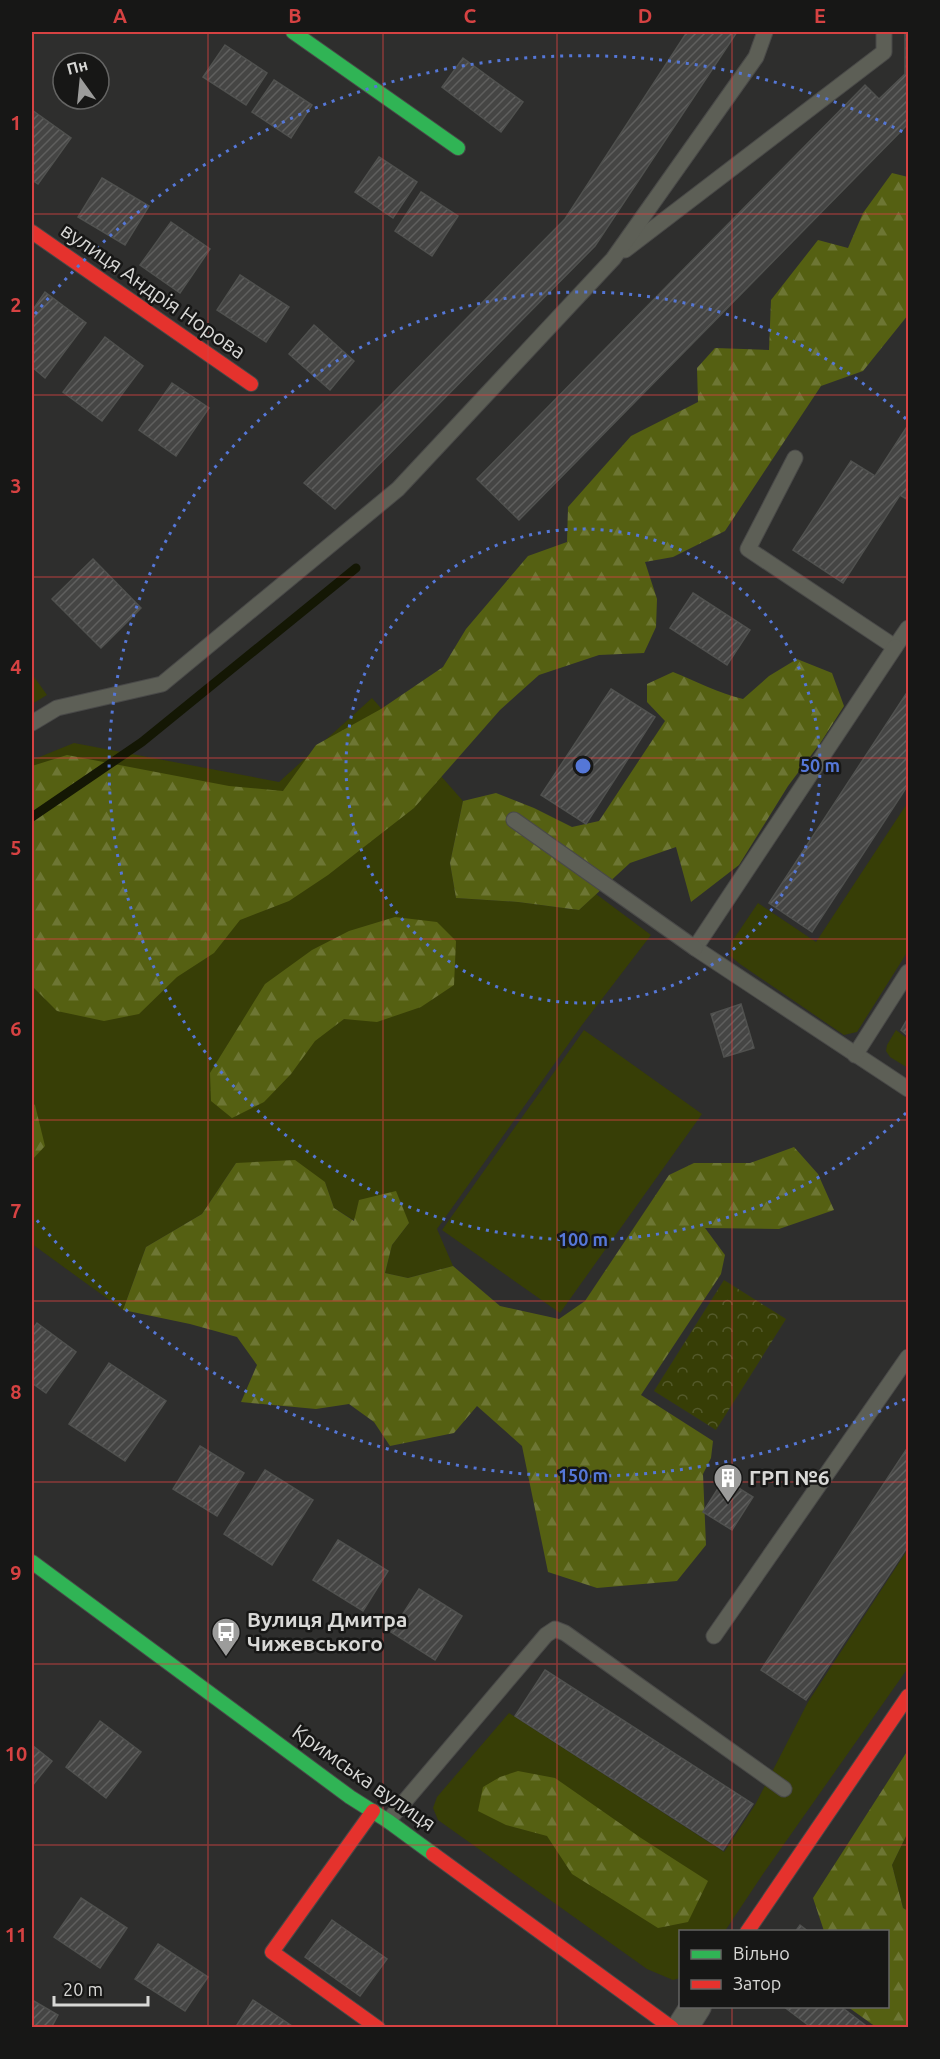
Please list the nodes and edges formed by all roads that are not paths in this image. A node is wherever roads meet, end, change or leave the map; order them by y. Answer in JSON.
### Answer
{"nodes":[{"id":1,"x":293,"y":32,"type":"edge"},
{"id":2,"x":765,"y":32,"type":"edge"},
{"id":3,"x":884,"y":32,"type":"edge"},
{"id":4,"x":458,"y":148,"type":"dead end"},
{"id":5,"x":32,"y":232,"type":"edge"},
{"id":6,"x":613,"y":259,"type":"junction"},
{"id":7,"x":251,"y":384,"type":"dead end"},
{"id":8,"x":795,"y":459,"type":"dead end"},
{"id":9,"x":909,"y":628,"type":"edge"},
{"id":10,"x":895,"y":648,"type":"junction"},
{"id":11,"x":32,"y":723,"type":"edge"},
{"id":12,"x":514,"y":820,"type":"dead end"},
{"id":13,"x":695,"y":948,"type":"junction"},
{"id":14,"x":909,"y":972,"type":"edge"},
{"id":15,"x":855,"y":1055,"type":"junction"},
{"id":16,"x":909,"y":1089,"type":"edge"},
{"id":17,"x":909,"y":1357,"type":"edge"},
{"id":18,"x":35,"y":1573,"type":"edge"},
{"id":19,"x":714,"y":1636,"type":"dead end"},
{"id":20,"x":909,"y":1696,"type":"edge"},
{"id":21,"x":784,"y":1790,"type":"dead end"},
{"id":22,"x":373,"y":1811,"type":"junction"},
{"id":23,"x":388,"y":1821,"type":"junction"},
{"id":24,"x":748,"y":1930,"type":"edge"},
{"id":25,"x":695,"y":2008,"type":"edge"},
{"id":26,"x":378,"y":2028,"type":"edge"},
{"id":27,"x":672,"y":2028,"type":"edge"},
{"id":28,"x":682,"y":2028,"type":"edge"}],
"edges":[{"from":1,"to":4,"type":"street"},
{"from":2,"to":6,"type":"lane"},
{"from":3,"to":6,"type":"lane"},
{"from":5,"to":7,"type":"street","name":"вулиця Андрія Норова"},
{"from":6,"to":11,"type":"lane"},
{"from":8,"to":10,"type":"lane"},
{"from":9,"to":10,"type":"lane"},
{"from":10,"to":13,"type":"lane"},
{"from":12,"to":13,"type":"lane"},
{"from":13,"to":15,"type":"lane"},
{"from":14,"to":15,"type":"lane"},
{"from":15,"to":16,"type":"lane"},
{"from":17,"to":19,"type":"lane"},
{"from":18,"to":22,"type":"street","name":"Кримська вулиця"},
{"from":20,"to":24,"type":"street"},
{"from":21,"to":23,"type":"lane"},
{"from":22,"to":23,"type":"street","name":"Кримська вулиця"},
{"from":22,"to":26,"type":"street"},
{"from":23,"to":27,"type":"street","name":"Кримська вулиця"},
{"from":25,"to":28,"type":"street"}]}
